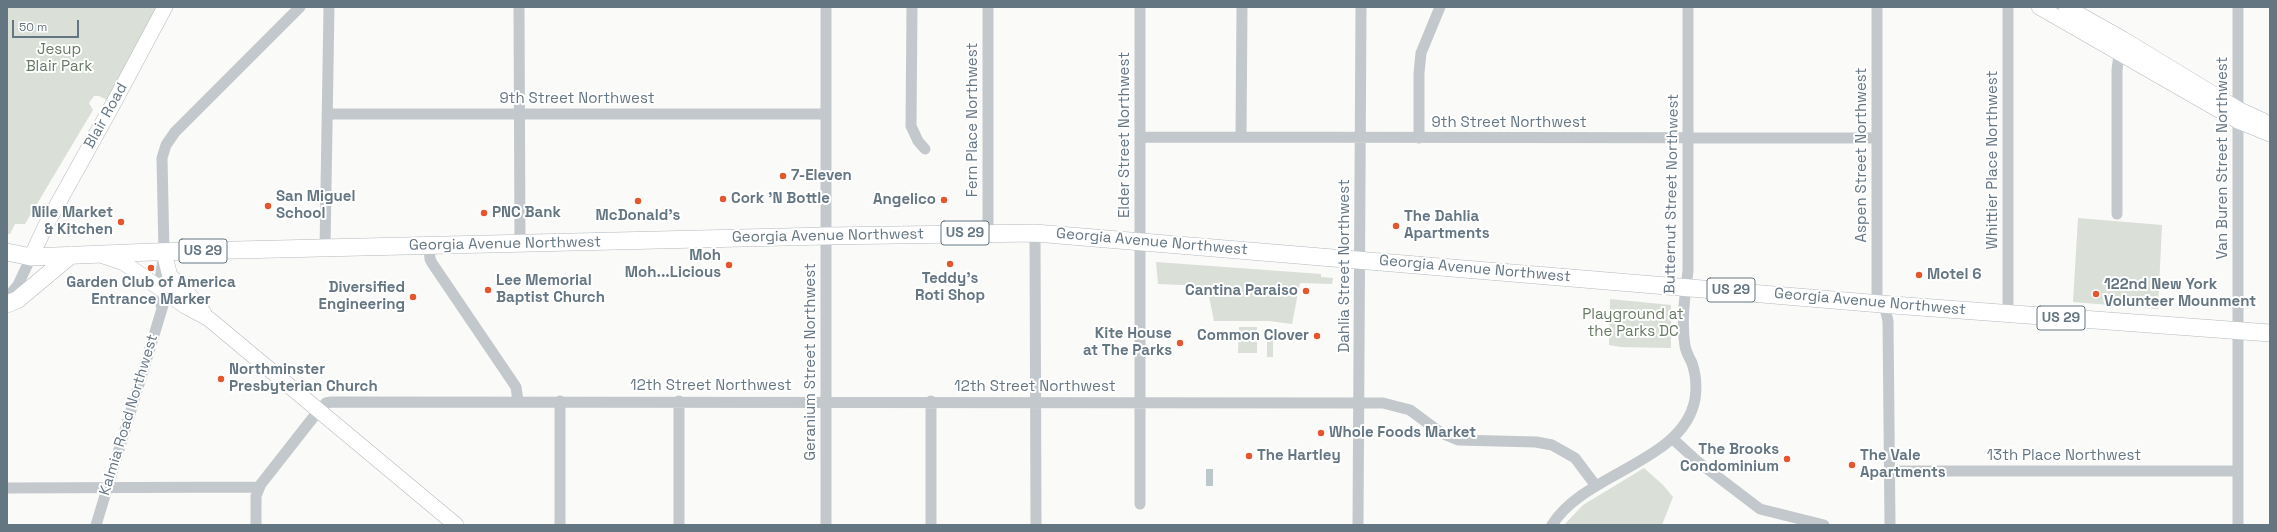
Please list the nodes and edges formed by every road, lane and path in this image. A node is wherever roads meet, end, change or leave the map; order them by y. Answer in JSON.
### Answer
{"nodes":[{"id":1,"x":165,"y":7,"type":"edge"},
{"id":2,"x":300,"y":7,"type":"edge"},
{"id":3,"x":329,"y":7,"type":"edge"},
{"id":4,"x":520,"y":7,"type":"edge"},
{"id":5,"x":826,"y":7,"type":"edge"},
{"id":6,"x":912,"y":7,"type":"edge"},
{"id":7,"x":988,"y":7,"type":"edge"},
{"id":8,"x":1140,"y":7,"type":"edge"},
{"id":9,"x":1242,"y":7,"type":"edge"},
{"id":10,"x":1361,"y":7,"type":"edge"},
{"id":11,"x":1440,"y":7,"type":"edge"},
{"id":12,"x":1688,"y":7,"type":"edge"},
{"id":13,"x":1877,"y":7,"type":"edge"},
{"id":14,"x":2008,"y":7,"type":"edge"},
{"id":15,"x":2039,"y":7,"type":"edge"},
{"id":16,"x":2066,"y":7,"type":"edge"},
{"id":17,"x":2238,"y":7,"type":"edge"},
{"id":18,"x":2121,"y":45,"type":"junction"},
{"id":19,"x":329,"y":114,"type":"junction"},
{"id":20,"x":520,"y":114,"type":"junction"},
{"id":21,"x":826,"y":114,"type":"junction"},
{"id":22,"x":2238,"y":115,"type":"junction"},
{"id":23,"x":2270,"y":124,"type":"edge"},
{"id":24,"x":2270,"y":134,"type":"edge"},
{"id":25,"x":1241,"y":137,"type":"junction"},
{"id":26,"x":1361,"y":137,"type":"junction"},
{"id":27,"x":1140,"y":138,"type":"junction"},
{"id":28,"x":1419,"y":138,"type":"junction"},
{"id":29,"x":1689,"y":138,"type":"junction"},
{"id":30,"x":1877,"y":138,"type":"junction"},
{"id":31,"x":925,"y":149,"type":"dead end"},
{"id":32,"x":2117,"y":214,"type":"dead end"},
{"id":33,"x":988,"y":233,"type":"junction"},
{"id":34,"x":1034,"y":233,"type":"junction"},
{"id":35,"x":826,"y":236,"type":"junction"},
{"id":36,"x":1140,"y":241,"type":"junction"},
{"id":37,"x":520,"y":244,"type":"junction"},
{"id":38,"x":429,"y":246,"type":"junction"},
{"id":39,"x":326,"y":248,"type":"junction"},
{"id":40,"x":7,"y":252,"type":"edge"},
{"id":41,"x":164,"y":252,"type":"junction"},
{"id":42,"x":96,"y":254,"type":"junction"},
{"id":43,"x":71,"y":255,"type":"junction"},
{"id":44,"x":31,"y":257,"type":"junction"},
{"id":45,"x":1360,"y":259,"type":"junction"},
{"id":46,"x":7,"y":266,"type":"edge"},
{"id":47,"x":170,"y":276,"type":"junction"},
{"id":48,"x":1686,"y":286,"type":"junction"},
{"id":49,"x":163,"y":295,"type":"junction"},
{"id":50,"x":7,"y":298,"type":"edge"},
{"id":51,"x":7,"y":304,"type":"edge"},
{"id":52,"x":1881,"y":304,"type":"junction"},
{"id":53,"x":2008,"y":313,"type":"junction"},
{"id":54,"x":209,"y":319,"type":"junction"},
{"id":55,"x":2238,"y":331,"type":"junction"},
{"id":56,"x":2270,"y":333,"type":"edge"},
{"id":57,"x":518,"y":401,"type":"junction"},
{"id":58,"x":560,"y":401,"type":"junction"},
{"id":59,"x":678,"y":401,"type":"junction"},
{"id":60,"x":826,"y":401,"type":"junction"},
{"id":61,"x":931,"y":401,"type":"junction"},
{"id":62,"x":1036,"y":401,"type":"junction"},
{"id":63,"x":1140,"y":402,"type":"junction"},
{"id":64,"x":1359,"y":403,"type":"junction"},
{"id":65,"x":319,"y":410,"type":"junction"},
{"id":66,"x":1673,"y":439,"type":"junction"},
{"id":67,"x":1890,"y":471,"type":"junction"},
{"id":68,"x":2238,"y":471,"type":"junction"},
{"id":69,"x":1596,"y":486,"type":"junction"},
{"id":70,"x":108,"y":487,"type":"junction"},
{"id":71,"x":259,"y":487,"type":"junction"},
{"id":72,"x":7,"y":488,"type":"edge"},
{"id":73,"x":1140,"y":504,"type":"dead end"},
{"id":74,"x":96,"y":525,"type":"edge"},
{"id":75,"x":256,"y":525,"type":"edge"},
{"id":76,"x":456,"y":525,"type":"edge"},
{"id":77,"x":560,"y":525,"type":"edge"},
{"id":78,"x":678,"y":525,"type":"edge"},
{"id":79,"x":826,"y":525,"type":"edge"},
{"id":80,"x":931,"y":525,"type":"edge"},
{"id":81,"x":1036,"y":525,"type":"edge"},
{"id":82,"x":1358,"y":525,"type":"edge"},
{"id":83,"x":1552,"y":525,"type":"edge"},
{"id":84,"x":1824,"y":525,"type":"edge"},
{"id":85,"x":1890,"y":525,"type":"edge"},
{"id":86,"x":2238,"y":525,"type":"edge"}],
"edges":[{"from":1,"to":44,"type":"main road","name":"Blair Road"},
{"from":2,"to":41,"type":"street","name":"Kalmia Road Northwest"},
{"from":3,"to":19,"type":"street"},
{"from":4,"to":20,"type":"street"},
{"from":5,"to":21,"type":"street","name":"Geranium Street Northwest"},
{"from":6,"to":31,"type":"street"},
{"from":7,"to":33,"type":"street","name":"Fern Place Northwest"},
{"from":8,"to":27,"type":"street","name":"Elder Street Northwest"},
{"from":9,"to":25,"type":"street"},
{"from":10,"to":26,"type":"street","name":"Dahlia Street Northwest"},
{"from":11,"to":28,"type":"street"},
{"from":12,"to":29,"type":"street","name":"Butternut Street Northwest"},
{"from":13,"to":30,"type":"street","name":"Aspen Street Northwest"},
{"from":14,"to":53,"type":"street","name":"Whittier Place Northwest"},
{"from":15,"to":18,"type":"main road"},
{"from":16,"to":18,"type":"main road"},
{"from":17,"to":22,"type":"street","name":"Van Buren Street Northwest"},
{"from":18,"to":22,"type":"main road"},
{"from":18,"to":32,"type":"street"},
{"from":19,"to":20,"type":"street","name":"9th Street Northwest"},
{"from":19,"to":39,"type":"street"},
{"from":20,"to":21,"type":"street","name":"9th Street Northwest"},
{"from":20,"to":37,"type":"street"},
{"from":21,"to":35,"type":"street","name":"Geranium Street Northwest"},
{"from":22,"to":23,"type":"main road"},
{"from":22,"to":24,"type":"main road"},
{"from":22,"to":55,"type":"street","name":"Van Buren Street Northwest"},
{"from":25,"to":26,"type":"street","name":"9th Street Northwest"},
{"from":25,"to":27,"type":"street","name":"9th Street Northwest"},
{"from":26,"to":28,"type":"street","name":"9th Street Northwest"},
{"from":26,"to":45,"type":"street","name":"Dahlia Street Northwest"},
{"from":27,"to":36,"type":"street","name":"Elder Street Northwest"},
{"from":28,"to":29,"type":"street","name":"9th Street Northwest"},
{"from":29,"to":30,"type":"street","name":"9th Street Northwest"},
{"from":29,"to":48,"type":"street","name":"Butternut Street Northwest"},
{"from":30,"to":52,"type":"street","name":"Aspen Street Northwest"},
{"from":33,"to":34,"type":"highway","name":"Georgia Avenue Northwest","number":"US 29"},
{"from":33,"to":35,"type":"highway","name":"Georgia Avenue Northwest","number":"US 29"},
{"from":34,"to":36,"type":"highway","name":"Georgia Avenue Northwest","number":"US 29"},
{"from":34,"to":62,"type":"street"},
{"from":35,"to":37,"type":"highway","name":"Georgia Avenue Northwest","number":"US 29"},
{"from":35,"to":60,"type":"street","name":"Geranium Street Northwest"},
{"from":36,"to":45,"type":"highway","name":"Georgia Avenue Northwest","number":"US 29"},
{"from":36,"to":63,"type":"street","name":"Elder Street Northwest"},
{"from":37,"to":38,"type":"highway","name":"Georgia Avenue Northwest","number":"US 29"},
{"from":38,"to":39,"type":"highway","name":"Georgia Avenue Northwest","number":"US 29"},
{"from":38,"to":57,"type":"street"},
{"from":39,"to":41,"type":"highway","name":"Georgia Avenue Northwest","number":"US 29"},
{"from":40,"to":44,"type":"highway","number":"US 29"},
{"from":41,"to":42,"type":"highway","name":"Georgia Avenue Northwest","number":"US 29"},
{"from":41,"to":47,"type":"main road","name":"Kalmia Road Northwest"},
{"from":41,"to":49,"type":"street","name":"Kalmia Road Northwest"},
{"from":42,"to":43,"type":"highway","name":"Georgia Avenue Northwest","number":"US 29"},
{"from":42,"to":49,"type":"main road"},
{"from":43,"to":44,"type":"highway","name":"Georgia Avenue Northwest","number":"US 29"},
{"from":43,"to":51,"type":"highway"},
{"from":44,"to":46,"type":"highway","number":"US 29"},
{"from":44,"to":50,"type":"street"},
{"from":45,"to":48,"type":"highway","name":"Georgia Avenue Northwest","number":"US 29"},
{"from":45,"to":64,"type":"street","name":"Dahlia Street Northwest"},
{"from":47,"to":49,"type":"street","name":"Kalmia Road Northwest"},
{"from":47,"to":54,"type":"main road"},
{"from":48,"to":52,"type":"highway","name":"Georgia Avenue Northwest","number":"US 29"},
{"from":48,"to":66,"type":"street","name":"Butternut Street Northwest"},
{"from":49,"to":54,"type":"main road"},
{"from":49,"to":70,"type":"street","name":"Kalmia Road Northwest"},
{"from":52,"to":53,"type":"highway","name":"Georgia Avenue Northwest","number":"US 29"},
{"from":52,"to":67,"type":"street","name":"Aspen Street Northwest"},
{"from":53,"to":55,"type":"highway","name":"Georgia Avenue Northwest","number":"US 29"},
{"from":54,"to":65,"type":"main road"},
{"from":55,"to":56,"type":"highway","name":"Georgia Avenue Northwest","number":"US 29"},
{"from":55,"to":68,"type":"street","name":"Van Buren Street Northwest"},
{"from":57,"to":58,"type":"street","name":"12th Street Northwest"},
{"from":57,"to":65,"type":"street","name":"12th Street Northwest"},
{"from":58,"to":59,"type":"street","name":"12th Street Northwest"},
{"from":58,"to":77,"type":"street"},
{"from":59,"to":60,"type":"street","name":"12th Street Northwest"},
{"from":59,"to":78,"type":"street"},
{"from":60,"to":61,"type":"street","name":"12th Street Northwest"},
{"from":60,"to":79,"type":"street","name":"Geranium Street Northwest"},
{"from":61,"to":62,"type":"street","name":"12th Street Northwest"},
{"from":61,"to":80,"type":"street"},
{"from":62,"to":63,"type":"street","name":"12th Street Northwest"},
{"from":62,"to":81,"type":"street"},
{"from":63,"to":64,"type":"street","name":"12th Street Northwest"},
{"from":63,"to":73,"type":"street","name":"Elder Street Northwest"},
{"from":64,"to":69,"type":"street","name":"12th Street Northwest"},
{"from":64,"to":82,"type":"street","name":"Dahlia Street Northwest"},
{"from":65,"to":71,"type":"street","name":"12th Street Northwest"},
{"from":65,"to":76,"type":"main road"},
{"from":66,"to":69,"type":"street","name":"Butternut Street Northwest"},
{"from":66,"to":84,"type":"street"},
{"from":67,"to":68,"type":"street","name":"13th Place Northwest"},
{"from":67,"to":85,"type":"street","name":"Aspen Street Northwest"},
{"from":68,"to":86,"type":"street","name":"Van Buren Street Northwest"},
{"from":69,"to":83,"type":"street","name":"Butternut Street Northwest"},
{"from":70,"to":71,"type":"street"},
{"from":70,"to":72,"type":"street"},
{"from":70,"to":74,"type":"street","name":"Kalmia Road Northwest"},
{"from":71,"to":75,"type":"street"}]}
